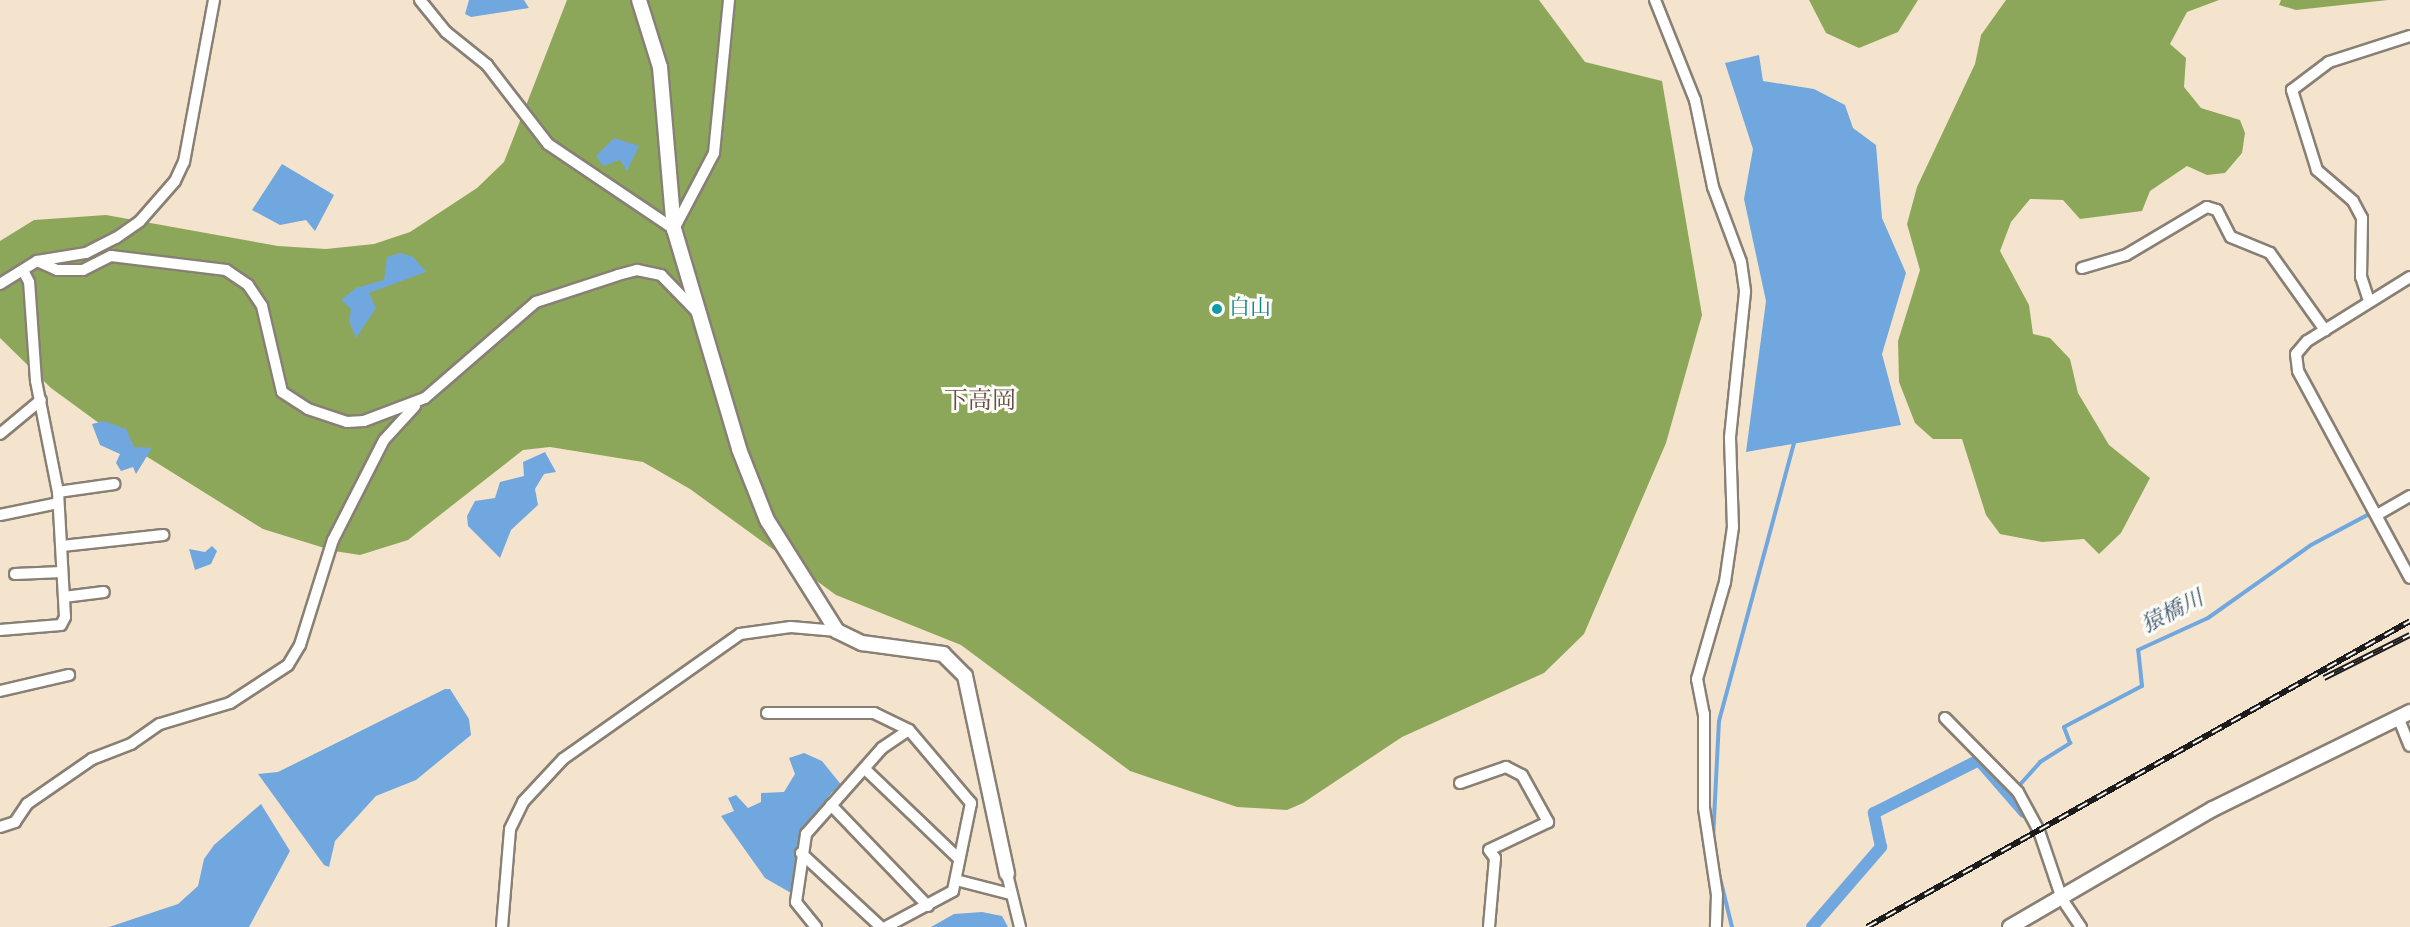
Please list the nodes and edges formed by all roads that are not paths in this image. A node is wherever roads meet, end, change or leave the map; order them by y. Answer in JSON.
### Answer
{"nodes":[{"id":1,"x":214,"y":0,"type":"edge"},
{"id":2,"x":420,"y":0,"type":"edge"},
{"id":3,"x":639,"y":0,"type":"edge"},
{"id":4,"x":729,"y":0,"type":"edge"},
{"id":5,"x":1655,"y":0,"type":"edge"},
{"id":6,"x":2410,"y":36,"type":"edge"},
{"id":7,"x":674,"y":229,"type":"junction"},
{"id":8,"x":37,"y":261,"type":"junction"},
{"id":9,"x":2082,"y":268,"type":"dead end"},
{"id":10,"x":23,"y":270,"type":"junction"},
{"id":11,"x":2410,"y":277,"type":"edge"},
{"id":12,"x":0,"y":284,"type":"edge"},
{"id":13,"x":2368,"y":301,"type":"junction"},
{"id":14,"x":700,"y":315,"type":"junction"},
{"id":15,"x":2325,"y":330,"type":"junction"},
{"id":16,"x":425,"y":398,"type":"junction"},
{"id":17,"x":41,"y":400,"type":"junction"},
{"id":18,"x":0,"y":434,"type":"edge"},
{"id":19,"x":114,"y":484,"type":"dead end"},
{"id":20,"x":2410,"y":496,"type":"edge"},
{"id":21,"x":58,"y":498,"type":"junction"},
{"id":22,"x":2375,"y":512,"type":"junction"},
{"id":23,"x":0,"y":515,"type":"edge"},
{"id":24,"x":163,"y":536,"type":"dead end"},
{"id":25,"x":62,"y":546,"type":"junction"},
{"id":26,"x":62,"y":572,"type":"junction"},
{"id":27,"x":15,"y":574,"type":"dead end"},
{"id":28,"x":2410,"y":578,"type":"edge"},
{"id":29,"x":104,"y":592,"type":"dead end"},
{"id":30,"x":64,"y":597,"type":"junction"},
{"id":31,"x":0,"y":630,"type":"edge"},
{"id":32,"x":837,"y":631,"type":"junction"},
{"id":33,"x":69,"y":675,"type":"dead end"},
{"id":34,"x":0,"y":690,"type":"edge"},
{"id":35,"x":767,"y":713,"type":"dead end"},
{"id":36,"x":2404,"y":715,"type":"edge"},
{"id":37,"x":1945,"y":718,"type":"dead end"},
{"id":38,"x":909,"y":730,"type":"junction"},
{"id":39,"x":2410,"y":746,"type":"edge"},
{"id":40,"x":866,"y":770,"type":"junction"},
{"id":41,"x":1460,"y":783,"type":"dead end"},
{"id":42,"x":831,"y":805,"type":"junction"},
{"id":43,"x":0,"y":827,"type":"edge"},
{"id":44,"x":801,"y":853,"type":"junction"},
{"id":45,"x":957,"y":857,"type":"junction"},
{"id":46,"x":1007,"y":874,"type":"joint"},
{"id":47,"x":956,"y":880,"type":"junction"},
{"id":48,"x":1010,"y":894,"type":"junction"},
{"id":49,"x":2061,"y":899,"type":"junction"},
{"id":50,"x":928,"y":906,"type":"junction"},
{"id":51,"x":502,"y":927,"type":"edge"},
{"id":52,"x":816,"y":927,"type":"edge"},
{"id":53,"x":881,"y":927,"type":"edge"},
{"id":54,"x":886,"y":927,"type":"edge"},
{"id":55,"x":1020,"y":927,"type":"edge"},
{"id":56,"x":1489,"y":927,"type":"edge"},
{"id":57,"x":1716,"y":927,"type":"edge"},
{"id":58,"x":2010,"y":927,"type":"edge"},
{"id":59,"x":2081,"y":927,"type":"edge"}],
"edges":[{"from":1,"to":8,"type":"street"},
{"from":2,"to":7,"type":"street"},
{"from":3,"to":7,"type":"street"},
{"from":4,"to":7,"type":"street"},
{"from":5,"to":57,"type":"street"},
{"from":6,"to":13,"type":"street"},
{"from":7,"to":14,"type":"street"},
{"from":8,"to":10,"type":"street"},
{"from":8,"to":16,"type":"street"},
{"from":9,"to":15,"type":"street"},
{"from":10,"to":12,"type":"street"},
{"from":10,"to":17,"type":"street"},
{"from":11,"to":13,"type":"street"},
{"from":13,"to":15,"type":"street"},
{"from":14,"to":16,"type":"street"},
{"from":14,"to":32,"type":"street"},
{"from":15,"to":22,"type":"street"},
{"from":16,"to":43,"type":"street"},
{"from":17,"to":18,"type":"street"},
{"from":17,"to":21,"type":"street"},
{"from":19,"to":21,"type":"street"},
{"from":20,"to":22,"type":"street"},
{"from":21,"to":23,"type":"street"},
{"from":21,"to":25,"type":"street"},
{"from":22,"to":28,"type":"street"},
{"from":24,"to":25,"type":"street"},
{"from":25,"to":26,"type":"street"},
{"from":26,"to":27,"type":"street"},
{"from":26,"to":30,"type":"street"},
{"from":29,"to":30,"type":"street"},
{"from":30,"to":31,"type":"street"},
{"from":32,"to":46,"type":"street"},
{"from":32,"to":51,"type":"street"},
{"from":33,"to":34,"type":"street"},
{"from":35,"to":38,"type":"street"},
{"from":36,"to":39,"type":"street"},
{"from":36,"to":49,"type":"street"},
{"from":37,"to":49,"type":"street"},
{"from":38,"to":40,"type":"street"},
{"from":38,"to":45,"type":"street"},
{"from":40,"to":42,"type":"street"},
{"from":40,"to":45,"type":"street"},
{"from":41,"to":56,"type":"street"},
{"from":42,"to":44,"type":"street"},
{"from":42,"to":50,"type":"street"},
{"from":44,"to":52,"type":"street"},
{"from":44,"to":53,"type":"street"},
{"from":45,"to":47,"type":"street"},
{"from":46,"to":48,"type":"street"},
{"from":47,"to":48,"type":"street"},
{"from":47,"to":50,"type":"street"},
{"from":48,"to":55,"type":"street"},
{"from":49,"to":58,"type":"street"},
{"from":49,"to":59,"type":"street"},
{"from":50,"to":54,"type":"street"}]}
